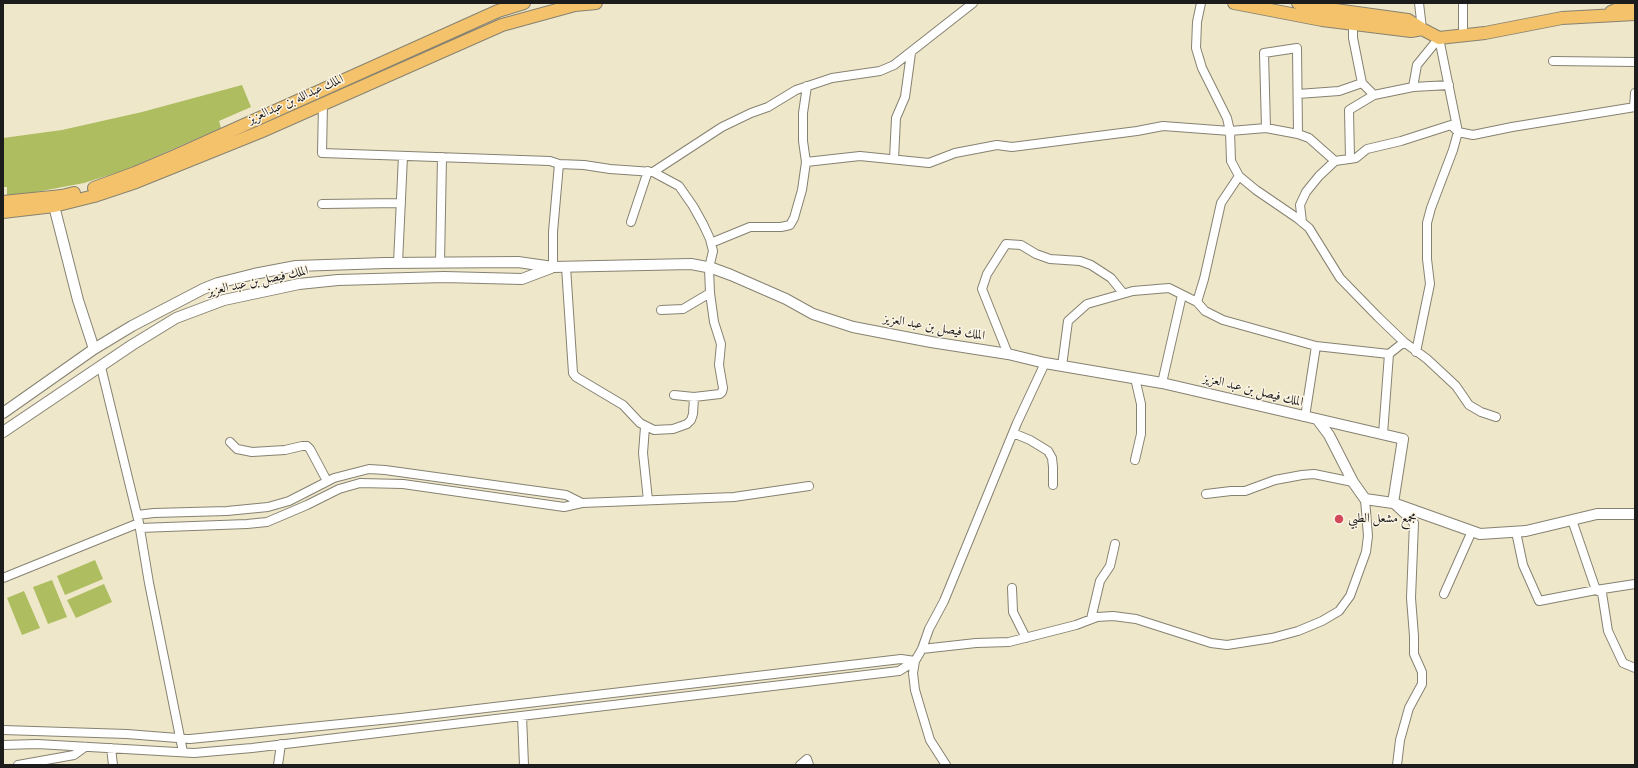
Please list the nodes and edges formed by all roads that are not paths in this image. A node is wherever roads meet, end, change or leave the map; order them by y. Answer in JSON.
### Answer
{"nodes":[{"id":1,"x":524,"y":3,"type":"edge"},
{"id":2,"x":596,"y":3,"type":"edge"},
{"id":3,"x":973,"y":3,"type":"edge"},
{"id":4,"x":1201,"y":3,"type":"edge"},
{"id":5,"x":1234,"y":3,"type":"edge"},
{"id":6,"x":1298,"y":3,"type":"edge"},
{"id":7,"x":1419,"y":3,"type":"edge"},
{"id":8,"x":1464,"y":3,"type":"edge"},
{"id":9,"x":1634,"y":13,"type":"edge"},
{"id":10,"x":1353,"y":24,"type":"junction"},
{"id":11,"x":1422,"y":29,"type":"junction"},
{"id":12,"x":1463,"y":35,"type":"junction"},
{"id":13,"x":1439,"y":38,"type":"junction"},
{"id":14,"x":911,"y":52,"type":"junction"},
{"id":15,"x":1553,"y":61,"type":"dead end"},
{"id":16,"x":1635,"y":62,"type":"edge"},
{"id":17,"x":1362,"y":83,"type":"junction"},
{"id":18,"x":1448,"y":85,"type":"junction"},
{"id":19,"x":806,"y":86,"type":"junction"},
{"id":20,"x":1413,"y":87,"type":"junction"},
{"id":21,"x":1635,"y":93,"type":"edge"},
{"id":22,"x":1298,"y":94,"type":"junction"},
{"id":23,"x":1374,"y":95,"type":"junction"},
{"id":24,"x":323,"y":104,"type":"junction"},
{"id":25,"x":1634,"y":107,"type":"edge"},
{"id":26,"x":1266,"y":128,"type":"junction"},
{"id":27,"x":1230,"y":131,"type":"junction"},
{"id":28,"x":1458,"y":132,"type":"junction"},
{"id":29,"x":1298,"y":134,"type":"junction"},
{"id":30,"x":403,"y":156,"type":"junction"},
{"id":31,"x":442,"y":157,"type":"junction"},
{"id":32,"x":894,"y":159,"type":"junction"},
{"id":33,"x":1350,"y":159,"type":"junction"},
{"id":34,"x":1335,"y":161,"type":"junction"},
{"id":35,"x":806,"y":162,"type":"junction"},
{"id":36,"x":559,"y":164,"type":"junction"},
{"id":37,"x":650,"y":172,"type":"junction"},
{"id":38,"x":1239,"y":176,"type":"junction"},
{"id":39,"x":3,"y":202,"type":"edge"},
{"id":40,"x":401,"y":203,"type":"junction"},
{"id":41,"x":322,"y":204,"type":"dead end"},
{"id":42,"x":54,"y":206,"type":"junction"},
{"id":43,"x":3,"y":212,"type":"edge"},
{"id":44,"x":631,"y":222,"type":"dead end"},
{"id":45,"x":1302,"y":222,"type":"junction"},
{"id":46,"x":711,"y":243,"type":"junction"},
{"id":47,"x":398,"y":263,"type":"junction"},
{"id":48,"x":440,"y":263,"type":"junction"},
{"id":49,"x":553,"y":267,"type":"junction"},
{"id":50,"x":566,"y":267,"type":"junction"},
{"id":51,"x":710,"y":268,"type":"junction"},
{"id":52,"x":218,"y":283,"type":"junction"},
{"id":53,"x":710,"y":293,"type":"junction"},
{"id":54,"x":1124,"y":293,"type":"junction"},
{"id":55,"x":1182,"y":295,"type":"junction"},
{"id":56,"x":224,"y":300,"type":"junction"},
{"id":57,"x":1197,"y":302,"type":"junction"},
{"id":58,"x":661,"y":310,"type":"dead end"},
{"id":59,"x":1404,"y":342,"type":"junction"},
{"id":60,"x":1316,"y":346,"type":"junction"},
{"id":61,"x":94,"y":349,"type":"junction"},
{"id":62,"x":1416,"y":352,"type":"junction"},
{"id":63,"x":1008,"y":354,"type":"junction"},
{"id":64,"x":1389,"y":354,"type":"junction"},
{"id":65,"x":1045,"y":363,"type":"junction"},
{"id":66,"x":1062,"y":366,"type":"junction"},
{"id":67,"x":101,"y":367,"type":"junction"},
{"id":68,"x":1136,"y":378,"type":"junction"},
{"id":69,"x":1162,"y":383,"type":"junction"},
{"id":70,"x":674,"y":395,"type":"dead end"},
{"id":71,"x":694,"y":397,"type":"junction"},
{"id":72,"x":3,"y":413,"type":"edge"},
{"id":73,"x":1305,"y":417,"type":"junction"},
{"id":74,"x":1496,"y":417,"type":"dead end"},
{"id":75,"x":1317,"y":419,"type":"junction"},
{"id":76,"x":645,"y":426,"type":"junction"},
{"id":77,"x":3,"y":432,"type":"edge"},
{"id":78,"x":1013,"y":433,"type":"junction"},
{"id":79,"x":1383,"y":434,"type":"junction"},
{"id":80,"x":230,"y":442,"type":"dead end"},
{"id":81,"x":1135,"y":460,"type":"dead end"},
{"id":82,"x":327,"y":481,"type":"junction"},
{"id":83,"x":1353,"y":482,"type":"junction"},
{"id":84,"x":1053,"y":485,"type":"dead end"},
{"id":85,"x":809,"y":486,"type":"dead end"},
{"id":86,"x":1206,"y":494,"type":"dead end"},
{"id":87,"x":1365,"y":499,"type":"junction"},
{"id":88,"x":648,"y":500,"type":"junction"},
{"id":89,"x":582,"y":503,"type":"junction"},
{"id":90,"x":1393,"y":503,"type":"junction"},
{"id":91,"x":1635,"y":514,"type":"edge"},
{"id":92,"x":1572,"y":520,"type":"junction"},
{"id":93,"x":138,"y":522,"type":"junction"},
{"id":94,"x":1472,"y":530,"type":"junction"},
{"id":95,"x":1516,"y":532,"type":"junction"},
{"id":96,"x":1115,"y":544,"type":"dead end"},
{"id":97,"x":3,"y":578,"type":"edge"},
{"id":98,"x":1635,"y":584,"type":"edge"},
{"id":99,"x":1012,"y":588,"type":"dead end"},
{"id":100,"x":1596,"y":590,"type":"junction"},
{"id":101,"x":1444,"y":594,"type":"dead end"},
{"id":102,"x":1091,"y":619,"type":"junction"},
{"id":103,"x":1026,"y":638,"type":"junction"},
{"id":104,"x":922,"y":649,"type":"junction"},
{"id":105,"x":915,"y":661,"type":"junction"},
{"id":106,"x":1635,"y":668,"type":"edge"},
{"id":107,"x":522,"y":716,"type":"junction"},
{"id":108,"x":3,"y":730,"type":"edge"},
{"id":109,"x":180,"y":739,"type":"junction"},
{"id":110,"x":281,"y":744,"type":"junction"},
{"id":111,"x":3,"y":745,"type":"edge"},
{"id":112,"x":85,"y":747,"type":"junction"},
{"id":113,"x":110,"y":748,"type":"junction"},
{"id":114,"x":183,"y":752,"type":"junction"},
{"id":115,"x":18,"y":765,"type":"edge"},
{"id":116,"x":113,"y":765,"type":"edge"},
{"id":117,"x":278,"y":765,"type":"edge"},
{"id":118,"x":524,"y":765,"type":"edge"},
{"id":119,"x":800,"y":765,"type":"edge"},
{"id":120,"x":809,"y":765,"type":"edge"},
{"id":121,"x":946,"y":765,"type":"edge"},
{"id":122,"x":1397,"y":765,"type":"edge"}],
"edges":[{"from":1,"to":39,"type":"main road","name":"الملك عبدالله بن عبدالعزيز"},
{"from":2,"to":24,"type":"main road","name":"الملك عبدالله بن عبدالعزيز"},
{"from":3,"to":14,"type":"street"},
{"from":4,"to":27,"type":"street"},
{"from":5,"to":10,"type":"main road"},
{"from":6,"to":11,"type":"main road"},
{"from":7,"to":11,"type":"street"},
{"from":8,"to":12,"type":"street"},
{"from":9,"to":12,"type":"main road"},
{"from":10,"to":11,"type":"main road"},
{"from":10,"to":17,"type":"street"},
{"from":11,"to":13,"type":"main road"},
{"from":12,"to":13,"type":"main road"},
{"from":13,"to":18,"type":"street"},
{"from":13,"to":20,"type":"street"},
{"from":14,"to":19,"type":"street"},
{"from":14,"to":32,"type":"street"},
{"from":15,"to":16,"type":"street"},
{"from":17,"to":22,"type":"street"},
{"from":17,"to":23,"type":"street"},
{"from":18,"to":20,"type":"street"},
{"from":18,"to":28,"type":"street"},
{"from":19,"to":35,"type":"street"},
{"from":19,"to":37,"type":"street"},
{"from":20,"to":23,"type":"street"},
{"from":21,"to":25,"type":"street"},
{"from":22,"to":26,"type":"street"},
{"from":22,"to":29,"type":"street"},
{"from":23,"to":33,"type":"street"},
{"from":24,"to":30,"type":"street"},
{"from":24,"to":42,"type":"main road","name":"الملك عبدالله بن عبدالعزيز"},
{"from":25,"to":28,"type":"street"},
{"from":26,"to":27,"type":"street"},
{"from":26,"to":29,"type":"street"},
{"from":27,"to":32,"type":"street"},
{"from":27,"to":38,"type":"street"},
{"from":28,"to":33,"type":"street"},
{"from":28,"to":62,"type":"street"},
{"from":29,"to":34,"type":"street"},
{"from":30,"to":31,"type":"street"},
{"from":30,"to":40,"type":"street"},
{"from":31,"to":36,"type":"street"},
{"from":31,"to":48,"type":"street"},
{"from":32,"to":35,"type":"street"},
{"from":33,"to":34,"type":"street"},
{"from":34,"to":45,"type":"street"},
{"from":35,"to":46,"type":"street"},
{"from":36,"to":37,"type":"street"},
{"from":36,"to":49,"type":"street"},
{"from":37,"to":44,"type":"street"},
{"from":37,"to":46,"type":"street"},
{"from":38,"to":45,"type":"street"},
{"from":38,"to":57,"type":"street"},
{"from":40,"to":41,"type":"street"},
{"from":40,"to":47,"type":"street"},
{"from":42,"to":43,"type":"main road","name":"الملك عبدالله بن عبدالعزيز"},
{"from":42,"to":61,"type":"street"},
{"from":45,"to":59,"type":"street"},
{"from":46,"to":51,"type":"street"},
{"from":47,"to":48,"type":"street","name":"الملك فيصل بن عبد العزيز"},
{"from":47,"to":52,"type":"street","name":"الملك فيصل بن عبد العزيز"},
{"from":48,"to":49,"type":"street","name":"الملك فيصل بن عبد العزيز"},
{"from":49,"to":50,"type":"street","name":"الملك فيصل بن عبد العزيز"},
{"from":49,"to":56,"type":"street","name":"الملك فيصل بن عبد العزيز"},
{"from":50,"to":51,"type":"street","name":"الملك فيصل بن عبد العزيز"},
{"from":50,"to":76,"type":"street"},
{"from":51,"to":53,"type":"street"},
{"from":51,"to":63,"type":"street","name":"الملك فيصل بن عبد العزيز"},
{"from":52,"to":56,"type":"street"},
{"from":52,"to":61,"type":"street","name":"الملك فيصل بن عبد العزيز"},
{"from":53,"to":58,"type":"street"},
{"from":53,"to":71,"type":"street"},
{"from":54,"to":55,"type":"street"},
{"from":54,"to":63,"type":"street"},
{"from":54,"to":66,"type":"street"},
{"from":55,"to":57,"type":"street"},
{"from":55,"to":69,"type":"street"},
{"from":56,"to":67,"type":"street","name":"الملك فيصل بن عبد العزيز"},
{"from":57,"to":60,"type":"street"},
{"from":59,"to":62,"type":"street"},
{"from":59,"to":64,"type":"street"},
{"from":60,"to":64,"type":"street"},
{"from":60,"to":73,"type":"street"},
{"from":61,"to":72,"type":"street","name":"الملك فيصل بن عبد العزيز"},
{"from":62,"to":74,"type":"street"},
{"from":63,"to":65,"type":"street","name":"الملك فيصل بن عبد العزيز"},
{"from":64,"to":79,"type":"street"},
{"from":65,"to":66,"type":"street","name":"الملك فيصل بن عبد العزيز"},
{"from":65,"to":78,"type":"street"},
{"from":66,"to":68,"type":"street","name":"الملك فيصل بن عبد العزيز"},
{"from":67,"to":77,"type":"street","name":"الملك فيصل بن عبد العزيز"},
{"from":67,"to":93,"type":"street"},
{"from":68,"to":69,"type":"street","name":"الملك فيصل بن عبد العزيز"},
{"from":68,"to":81,"type":"street"},
{"from":69,"to":73,"type":"street","name":"الملك فيصل بن عبد العزيز"},
{"from":70,"to":71,"type":"street"},
{"from":71,"to":76,"type":"street"},
{"from":73,"to":75,"type":"street","name":"الملك فيصل بن عبد العزيز"},
{"from":75,"to":79,"type":"street","name":"الملك فيصل بن عبد العزيز"},
{"from":75,"to":83,"type":"street","name":"الملك فيصل بن عبد العزيز"},
{"from":76,"to":88,"type":"street"},
{"from":78,"to":84,"type":"street"},
{"from":78,"to":104,"type":"street"},
{"from":79,"to":90,"type":"street","name":"الملك فيصل بن عبد العزيز"},
{"from":80,"to":82,"type":"street"},
{"from":82,"to":89,"type":"street"},
{"from":82,"to":93,"type":"street"},
{"from":83,"to":86,"type":"street"},
{"from":83,"to":87,"type":"street","name":"الملك فيصل بن عبد العزيز"},
{"from":85,"to":88,"type":"street"},
{"from":87,"to":90,"type":"street"},
{"from":87,"to":102,"type":"street"},
{"from":88,"to":89,"type":"street"},
{"from":89,"to":93,"type":"street"},
{"from":90,"to":94,"type":"street"},
{"from":90,"to":122,"type":"street"},
{"from":91,"to":92,"type":"street"},
{"from":92,"to":95,"type":"street"},
{"from":92,"to":100,"type":"street"},
{"from":93,"to":97,"type":"street"},
{"from":93,"to":109,"type":"street"},
{"from":94,"to":95,"type":"street"},
{"from":94,"to":101,"type":"street"},
{"from":95,"to":100,"type":"street"},
{"from":96,"to":102,"type":"street"},
{"from":98,"to":100,"type":"street"},
{"from":99,"to":103,"type":"street"},
{"from":100,"to":106,"type":"street"},
{"from":102,"to":103,"type":"street"},
{"from":103,"to":104,"type":"street"},
{"from":104,"to":105,"type":"street"},
{"from":105,"to":107,"type":"street"},
{"from":105,"to":109,"type":"street"},
{"from":105,"to":121,"type":"street"},
{"from":107,"to":110,"type":"street"},
{"from":107,"to":118,"type":"street"},
{"from":108,"to":109,"type":"street"},
{"from":109,"to":114,"type":"street"},
{"from":110,"to":114,"type":"street"},
{"from":110,"to":117,"type":"street"},
{"from":111,"to":112,"type":"street"},
{"from":112,"to":113,"type":"street"},
{"from":112,"to":115,"type":"street"},
{"from":113,"to":114,"type":"street"},
{"from":113,"to":116,"type":"street"},
{"from":119,"to":120,"type":"street"}]}
